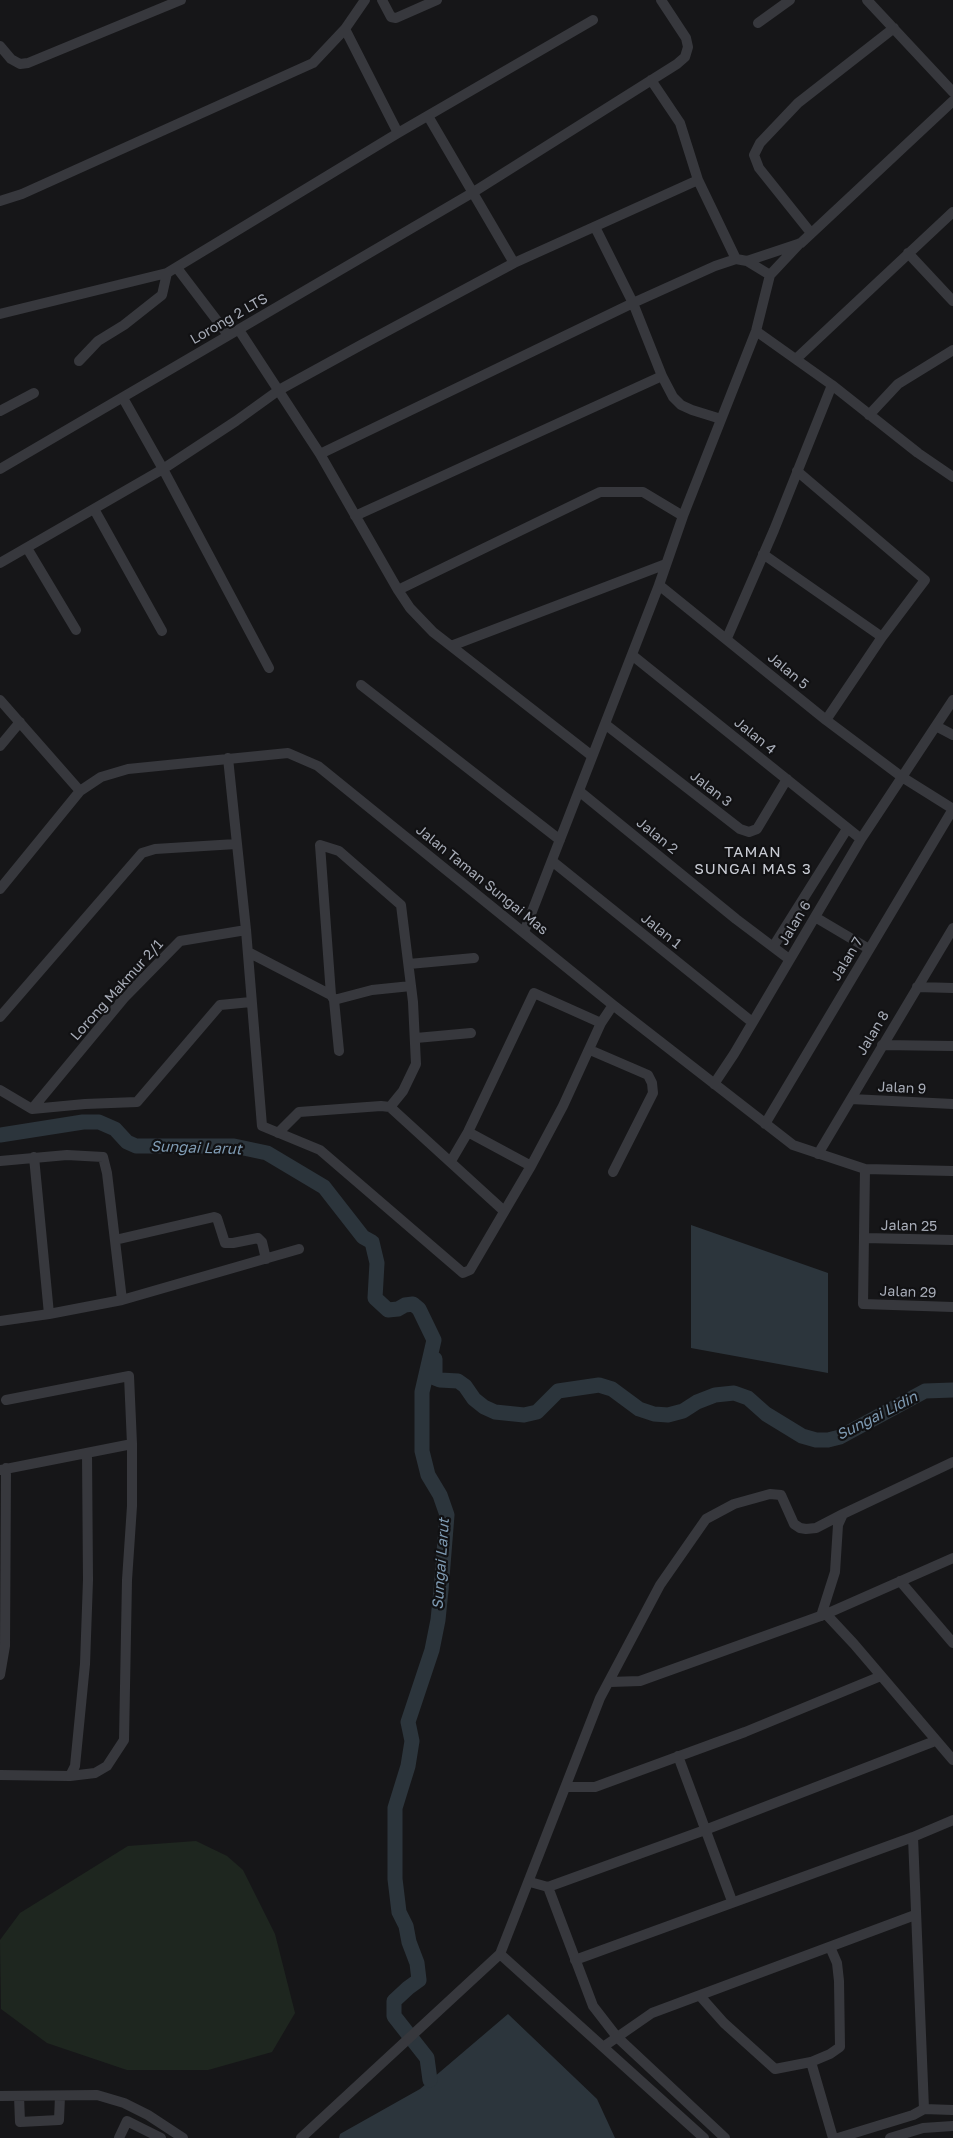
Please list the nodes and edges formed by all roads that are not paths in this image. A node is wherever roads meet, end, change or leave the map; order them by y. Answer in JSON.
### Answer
{"nodes":[{"id":1,"x":181,"y":0,"type":"edge"},
{"id":2,"x":365,"y":0,"type":"edge"},
{"id":3,"x":382,"y":0,"type":"edge"},
{"id":4,"x":437,"y":0,"type":"edge"},
{"id":5,"x":662,"y":0,"type":"edge"},
{"id":6,"x":790,"y":0,"type":"edge"},
{"id":7,"x":867,"y":0,"type":"edge"},
{"id":8,"x":167,"y":2,"type":"edge"},
{"id":9,"x":593,"y":20,"type":"dead end"},
{"id":10,"x":758,"y":24,"type":"dead end"},
{"id":11,"x":894,"y":28,"type":"junction"},
{"id":12,"x":345,"y":29,"type":"junction"},
{"id":13,"x":0,"y":46,"type":"edge"},
{"id":14,"x":651,"y":80,"type":"junction"},
{"id":15,"x":953,"y":92,"type":"edge"},
{"id":16,"x":953,"y":101,"type":"edge"},
{"id":17,"x":428,"y":116,"type":"junction"},
{"id":18,"x":398,"y":133,"type":"junction"},
{"id":19,"x":698,"y":180,"type":"junction"},
{"id":20,"x":472,"y":193,"type":"junction"},
{"id":21,"x":0,"y":201,"type":"edge"},
{"id":22,"x":953,"y":212,"type":"edge"},
{"id":23,"x":595,"y":227,"type":"junction"},
{"id":24,"x":811,"y":234,"type":"junction"},
{"id":25,"x":801,"y":243,"type":"junction"},
{"id":26,"x":908,"y":253,"type":"junction"},
{"id":27,"x":736,"y":259,"type":"junction"},
{"id":28,"x":747,"y":261,"type":"junction"},
{"id":29,"x":514,"y":262,"type":"junction"},
{"id":30,"x":176,"y":268,"type":"junction"},
{"id":31,"x":167,"y":273,"type":"junction"},
{"id":32,"x":770,"y":275,"type":"junction"},
{"id":33,"x":953,"y":301,"type":"edge"},
{"id":34,"x":633,"y":303,"type":"junction"},
{"id":35,"x":0,"y":314,"type":"edge"},
{"id":36,"x":239,"y":330,"type":"junction"},
{"id":37,"x":756,"y":331,"type":"junction"},
{"id":38,"x":228,"y":335,"type":"junction"},
{"id":39,"x":953,"y":350,"type":"edge"},
{"id":40,"x":796,"y":359,"type":"junction"},
{"id":41,"x":79,"y":361,"type":"dead end"},
{"id":42,"x":662,"y":376,"type":"junction"},
{"id":43,"x":832,"y":384,"type":"junction"},
{"id":44,"x":279,"y":390,"type":"junction"},
{"id":45,"x":34,"y":393,"type":"dead end"},
{"id":46,"x":123,"y":398,"type":"junction"},
{"id":47,"x":0,"y":411,"type":"edge"},
{"id":48,"x":870,"y":415,"type":"junction"},
{"id":49,"x":721,"y":419,"type":"junction"},
{"id":50,"x":320,"y":454,"type":"junction"},
{"id":51,"x":0,"y":468,"type":"edge"},
{"id":52,"x":163,"y":469,"type":"junction"},
{"id":53,"x":797,"y":471,"type":"junction"},
{"id":54,"x":953,"y":477,"type":"edge"},
{"id":55,"x":94,"y":509,"type":"junction"},
{"id":56,"x":355,"y":516,"type":"junction"},
{"id":57,"x":683,"y":516,"type":"junction"},
{"id":58,"x":26,"y":548,"type":"junction"},
{"id":59,"x":763,"y":554,"type":"junction"},
{"id":60,"x":0,"y":563,"type":"edge"},
{"id":61,"x":666,"y":564,"type":"junction"},
{"id":62,"x":658,"y":585,"type":"junction"},
{"id":63,"x":398,"y":590,"type":"junction"},
{"id":64,"x":76,"y":630,"type":"dead end"},
{"id":65,"x":162,"y":631,"type":"dead end"},
{"id":66,"x":882,"y":637,"type":"junction"},
{"id":67,"x":727,"y":638,"type":"junction"},
{"id":68,"x":451,"y":646,"type":"junction"},
{"id":69,"x":632,"y":655,"type":"junction"},
{"id":70,"x":269,"y":668,"type":"dead end"},
{"id":71,"x":361,"y":685,"type":"dead end"},
{"id":72,"x":0,"y":700,"type":"edge"},
{"id":73,"x":953,"y":700,"type":"edge"},
{"id":74,"x":826,"y":720,"type":"junction"},
{"id":75,"x":20,"y":722,"type":"junction"},
{"id":76,"x":605,"y":724,"type":"junction"},
{"id":77,"x":936,"y":726,"type":"junction"},
{"id":78,"x":953,"y":735,"type":"edge"},
{"id":79,"x":0,"y":746,"type":"edge"},
{"id":80,"x":592,"y":756,"type":"junction"},
{"id":81,"x":228,"y":758,"type":"junction"},
{"id":82,"x":902,"y":777,"type":"junction"},
{"id":83,"x":787,"y":778,"type":"junction"},
{"id":84,"x":80,"y":791,"type":"junction"},
{"id":85,"x":579,"y":791,"type":"junction"},
{"id":86,"x":953,"y":809,"type":"edge"},
{"id":87,"x":847,"y":829,"type":"junction"},
{"id":88,"x":861,"y":839,"type":"junction"},
{"id":89,"x":560,"y":840,"type":"junction"},
{"id":90,"x":236,"y":844,"type":"junction"},
{"id":91,"x":552,"y":861,"type":"junction"},
{"id":92,"x":0,"y":889,"type":"edge"},
{"id":93,"x":815,"y":917,"type":"junction"},
{"id":94,"x":953,"y":928,"type":"edge"},
{"id":95,"x":246,"y":930,"type":"junction"},
{"id":96,"x":524,"y":932,"type":"junction"},
{"id":97,"x":773,"y":947,"type":"junction"},
{"id":98,"x":869,"y":949,"type":"junction"},
{"id":99,"x":248,"y":952,"type":"junction"},
{"id":100,"x":474,"y":958,"type":"dead end"},
{"id":101,"x":789,"y":959,"type":"junction"},
{"id":102,"x":409,"y":964,"type":"junction"},
{"id":103,"x":411,"y":986,"type":"junction"},
{"id":104,"x":917,"y":987,"type":"junction"},
{"id":105,"x":953,"y":988,"type":"edge"},
{"id":106,"x":332,"y":997,"type":"junction"},
{"id":107,"x":251,"y":1002,"type":"junction"},
{"id":108,"x":613,"y":1005,"type":"junction"},
{"id":109,"x":0,"y":1017,"type":"edge"},
{"id":110,"x":752,"y":1022,"type":"junction"},
{"id":111,"x":601,"y":1023,"type":"junction"},
{"id":112,"x":471,"y":1033,"type":"dead end"},
{"id":113,"x":416,"y":1038,"type":"junction"},
{"id":114,"x":882,"y":1045,"type":"junction"},
{"id":115,"x":953,"y":1046,"type":"edge"},
{"id":116,"x":590,"y":1050,"type":"junction"},
{"id":117,"x":340,"y":1051,"type":"dead end"},
{"id":118,"x":714,"y":1084,"type":"junction"},
{"id":119,"x":0,"y":1090,"type":"edge"},
{"id":120,"x":851,"y":1099,"type":"junction"},
{"id":121,"x":953,"y":1104,"type":"edge"},
{"id":122,"x":390,"y":1107,"type":"junction"},
{"id":123,"x":32,"y":1109,"type":"junction"},
{"id":124,"x":766,"y":1124,"type":"junction"},
{"id":125,"x":468,"y":1132,"type":"junction"},
{"id":126,"x":278,"y":1133,"type":"junction"},
{"id":127,"x":818,"y":1154,"type":"junction"},
{"id":128,"x":34,"y":1157,"type":"junction"},
{"id":129,"x":0,"y":1161,"type":"edge"},
{"id":130,"x":451,"y":1161,"type":"junction"},
{"id":131,"x":531,"y":1166,"type":"junction"},
{"id":132,"x":866,"y":1170,"type":"junction"},
{"id":133,"x":953,"y":1171,"type":"edge"},
{"id":134,"x":613,"y":1172,"type":"dead end"},
{"id":135,"x":504,"y":1211,"type":"junction"},
{"id":136,"x":865,"y":1238,"type":"junction"},
{"id":137,"x":115,"y":1240,"type":"junction"},
{"id":138,"x":953,"y":1240,"type":"edge"},
{"id":139,"x":299,"y":1250,"type":"dead end"},
{"id":140,"x":266,"y":1259,"type":"junction"},
{"id":141,"x":122,"y":1300,"type":"junction"},
{"id":142,"x":953,"y":1307,"type":"edge"},
{"id":143,"x":48,"y":1314,"type":"junction"},
{"id":144,"x":0,"y":1321,"type":"edge"},
{"id":145,"x":6,"y":1400,"type":"dead end"},
{"id":146,"x":132,"y":1444,"type":"junction"},
{"id":147,"x":87,"y":1453,"type":"junction"},
{"id":148,"x":953,"y":1462,"type":"edge"},
{"id":149,"x":3,"y":1469,"type":"edge"},
{"id":150,"x":844,"y":1514,"type":"junction"},
{"id":151,"x":953,"y":1558,"type":"edge"},
{"id":152,"x":900,"y":1581,"type":"junction"},
{"id":153,"x":824,"y":1615,"type":"junction"},
{"id":154,"x":953,"y":1644,"type":"edge"},
{"id":155,"x":0,"y":1675,"type":"edge"},
{"id":156,"x":881,"y":1676,"type":"junction"},
{"id":157,"x":610,"y":1682,"type":"junction"},
{"id":158,"x":936,"y":1741,"type":"junction"},
{"id":159,"x":678,"y":1756,"type":"junction"},
{"id":160,"x":953,"y":1760,"type":"edge"},
{"id":161,"x":0,"y":1775,"type":"edge"},
{"id":162,"x":70,"y":1776,"type":"junction"},
{"id":163,"x":566,"y":1786,"type":"junction"},
{"id":164,"x":953,"y":1820,"type":"edge"},
{"id":165,"x":705,"y":1830,"type":"junction"},
{"id":166,"x":913,"y":1837,"type":"junction"},
{"id":167,"x":530,"y":1882,"type":"junction"},
{"id":168,"x":548,"y":1887,"type":"junction"},
{"id":169,"x":732,"y":1901,"type":"junction"},
{"id":170,"x":915,"y":1915,"type":"junction"},
{"id":171,"x":830,"y":1947,"type":"junction"},
{"id":172,"x":500,"y":1954,"type":"junction"},
{"id":173,"x":575,"y":1960,"type":"junction"},
{"id":174,"x":700,"y":1996,"type":"junction"},
{"id":175,"x":616,"y":2037,"type":"junction"},
{"id":176,"x":602,"y":2047,"type":"junction"},
{"id":177,"x":811,"y":2062,"type":"junction"},
{"id":178,"x":0,"y":2096,"type":"edge"},
{"id":179,"x":19,"y":2096,"type":"junction"},
{"id":180,"x":60,"y":2096,"type":"junction"},
{"id":181,"x":924,"y":2109,"type":"junction"},
{"id":182,"x":953,"y":2110,"type":"edge"},
{"id":183,"x":953,"y":2126,"type":"edge"},
{"id":184,"x":119,"y":2138,"type":"edge"},
{"id":185,"x":161,"y":2138,"type":"edge"},
{"id":186,"x":183,"y":2138,"type":"edge"},
{"id":187,"x":301,"y":2138,"type":"edge"},
{"id":188,"x":704,"y":2138,"type":"edge"},
{"id":189,"x":725,"y":2138,"type":"edge"},
{"id":190,"x":833,"y":2138,"type":"edge"},
{"id":191,"x":838,"y":2138,"type":"edge"},
{"id":192,"x":890,"y":2138,"type":"edge"}],
"edges":[{"from":1,"to":8,"type":"street"},
{"from":2,"to":12,"type":"street"},
{"from":3,"to":4,"type":"street"},
{"from":5,"to":14,"type":"street","name":"Lorong 2 LTS"},
{"from":6,"to":10,"type":"street"},
{"from":7,"to":11,"type":"street"},
{"from":8,"to":13,"type":"street"},
{"from":9,"to":17,"type":"street"},
{"from":11,"to":15,"type":"street"},
{"from":11,"to":24,"type":"street"},
{"from":12,"to":18,"type":"street"},
{"from":12,"to":21,"type":"street"},
{"from":14,"to":19,"type":"street"},
{"from":14,"to":20,"type":"street","name":"Lorong 2 LTS"},
{"from":16,"to":24,"type":"street"},
{"from":17,"to":18,"type":"street"},
{"from":17,"to":20,"type":"street"},
{"from":18,"to":30,"type":"street"},
{"from":19,"to":23,"type":"street"},
{"from":19,"to":27,"type":"street"},
{"from":20,"to":29,"type":"street"},
{"from":20,"to":36,"type":"street","name":"Lorong 2 LTS"},
{"from":22,"to":26,"type":"street"},
{"from":23,"to":29,"type":"street"},
{"from":23,"to":34,"type":"street"},
{"from":24,"to":25,"type":"street"},
{"from":25,"to":28,"type":"street"},
{"from":25,"to":32,"type":"street"},
{"from":26,"to":33,"type":"street"},
{"from":26,"to":40,"type":"street"},
{"from":27,"to":28,"type":"street"},
{"from":27,"to":34,"type":"street"},
{"from":28,"to":32,"type":"street"},
{"from":29,"to":44,"type":"street"},
{"from":30,"to":31,"type":"street"},
{"from":30,"to":38,"type":"street"},
{"from":31,"to":35,"type":"street"},
{"from":31,"to":41,"type":"street"},
{"from":32,"to":37,"type":"street"},
{"from":34,"to":42,"type":"street"},
{"from":34,"to":50,"type":"street"},
{"from":36,"to":38,"type":"street","name":"Lorong 2 LTS"},
{"from":36,"to":44,"type":"street"},
{"from":37,"to":40,"type":"street"},
{"from":37,"to":49,"type":"street"},
{"from":38,"to":46,"type":"street","name":"Lorong 2 LTS"},
{"from":39,"to":48,"type":"street"},
{"from":40,"to":43,"type":"street"},
{"from":42,"to":49,"type":"street"},
{"from":42,"to":56,"type":"street"},
{"from":43,"to":48,"type":"street"},
{"from":43,"to":53,"type":"street"},
{"from":44,"to":50,"type":"street"},
{"from":44,"to":52,"type":"street"},
{"from":45,"to":47,"type":"street"},
{"from":46,"to":51,"type":"street","name":"Lorong 2 LTS"},
{"from":46,"to":52,"type":"street"},
{"from":48,"to":54,"type":"street"},
{"from":49,"to":57,"type":"street"},
{"from":50,"to":56,"type":"street"},
{"from":52,"to":55,"type":"street"},
{"from":52,"to":70,"type":"street"},
{"from":53,"to":59,"type":"street"},
{"from":53,"to":66,"type":"street"},
{"from":55,"to":58,"type":"street"},
{"from":55,"to":65,"type":"street"},
{"from":56,"to":63,"type":"street"},
{"from":57,"to":61,"type":"street"},
{"from":57,"to":63,"type":"street"},
{"from":58,"to":60,"type":"street"},
{"from":58,"to":64,"type":"street"},
{"from":59,"to":66,"type":"street"},
{"from":59,"to":67,"type":"street"},
{"from":61,"to":62,"type":"street"},
{"from":61,"to":68,"type":"street"},
{"from":62,"to":67,"type":"street","name":"Jalan 5"},
{"from":62,"to":69,"type":"street"},
{"from":63,"to":68,"type":"street"},
{"from":66,"to":74,"type":"street"},
{"from":67,"to":74,"type":"street","name":"Jalan 5"},
{"from":68,"to":80,"type":"street"},
{"from":69,"to":76,"type":"street"},
{"from":69,"to":83,"type":"street","name":"Jalan 4"},
{"from":71,"to":89,"type":"street"},
{"from":72,"to":75,"type":"street"},
{"from":73,"to":77,"type":"street","name":"Jalan 6"},
{"from":74,"to":82,"type":"street","name":"Jalan 5"},
{"from":75,"to":79,"type":"street"},
{"from":75,"to":84,"type":"street"},
{"from":76,"to":80,"type":"street"},
{"from":76,"to":83,"type":"street","name":"Jalan 3"},
{"from":77,"to":78,"type":"street"},
{"from":77,"to":82,"type":"street","name":"Jalan 6"},
{"from":80,"to":85,"type":"street"},
{"from":81,"to":84,"type":"street","name":"Jalan Taman Sungai Mas"},
{"from":81,"to":90,"type":"street"},
{"from":81,"to":96,"type":"street","name":"Jalan Taman Sungai Mas"},
{"from":82,"to":86,"type":"street","name":"Jalan 5"},
{"from":82,"to":88,"type":"street","name":"Jalan 6"},
{"from":83,"to":87,"type":"street","name":"Jalan 4"},
{"from":84,"to":92,"type":"street","name":"Jalan Taman Sungai Mas"},
{"from":85,"to":89,"type":"street"},
{"from":85,"to":97,"type":"street","name":"Jalan 2"},
{"from":86,"to":98,"type":"street","name":"Jalan 7"},
{"from":87,"to":88,"type":"street","name":"Jalan 4"},
{"from":87,"to":97,"type":"street"},
{"from":88,"to":93,"type":"street","name":"Jalan 6"},
{"from":89,"to":91,"type":"street"},
{"from":90,"to":95,"type":"street"},
{"from":90,"to":109,"type":"street"},
{"from":91,"to":96,"type":"street"},
{"from":91,"to":110,"type":"street","name":"Jalan 1"},
{"from":93,"to":98,"type":"street"},
{"from":93,"to":101,"type":"street","name":"Jalan 6"},
{"from":94,"to":104,"type":"street","name":"Jalan 8"},
{"from":95,"to":99,"type":"street"},
{"from":95,"to":123,"type":"street","name":"Lorong Makmur 2/1"},
{"from":96,"to":108,"type":"street","name":"Jalan Taman Sungai Mas"},
{"from":97,"to":101,"type":"street","name":"Jalan 2"},
{"from":98,"to":124,"type":"street","name":"Jalan 7"},
{"from":99,"to":106,"type":"street"},
{"from":99,"to":107,"type":"street"},
{"from":100,"to":102,"type":"street"},
{"from":101,"to":110,"type":"street","name":"Jalan 6"},
{"from":102,"to":103,"type":"street"},
{"from":102,"to":106,"type":"street"},
{"from":103,"to":106,"type":"street"},
{"from":103,"to":113,"type":"street"},
{"from":104,"to":105,"type":"street"},
{"from":104,"to":114,"type":"street","name":"Jalan 8"},
{"from":106,"to":117,"type":"street"},
{"from":107,"to":123,"type":"street"},
{"from":107,"to":126,"type":"street"},
{"from":108,"to":111,"type":"street"},
{"from":108,"to":118,"type":"street","name":"Jalan Taman Sungai Mas"},
{"from":110,"to":118,"type":"street","name":"Jalan 6"},
{"from":111,"to":116,"type":"street"},
{"from":111,"to":125,"type":"street"},
{"from":112,"to":113,"type":"street"},
{"from":113,"to":122,"type":"street"},
{"from":114,"to":115,"type":"street"},
{"from":114,"to":120,"type":"street","name":"Jalan 8"},
{"from":116,"to":131,"type":"street"},
{"from":116,"to":134,"type":"street"},
{"from":118,"to":124,"type":"street","name":"Jalan Taman Sungai Mas"},
{"from":119,"to":123,"type":"street"},
{"from":120,"to":121,"type":"street","name":"Jalan 9"},
{"from":120,"to":127,"type":"street","name":"Jalan 8"},
{"from":122,"to":126,"type":"street"},
{"from":122,"to":130,"type":"street"},
{"from":124,"to":127,"type":"street","name":"Jalan Taman Sungai Mas"},
{"from":125,"to":130,"type":"street"},
{"from":125,"to":131,"type":"street"},
{"from":126,"to":135,"type":"street"},
{"from":127,"to":132,"type":"street","name":"Jalan Taman Sungai Mas"},
{"from":128,"to":129,"type":"street"},
{"from":128,"to":137,"type":"street"},
{"from":128,"to":143,"type":"street"},
{"from":130,"to":135,"type":"street"},
{"from":131,"to":135,"type":"street"},
{"from":132,"to":133,"type":"street","name":"Jalan Taman Sungai Mas"},
{"from":132,"to":136,"type":"street"},
{"from":136,"to":138,"type":"street","name":"Jalan 25"},
{"from":136,"to":142,"type":"street","name":"Jalan 29"},
{"from":137,"to":140,"type":"street"},
{"from":137,"to":141,"type":"street"},
{"from":139,"to":140,"type":"street"},
{"from":140,"to":141,"type":"street"},
{"from":141,"to":143,"type":"street"},
{"from":143,"to":144,"type":"street"},
{"from":145,"to":146,"type":"street"},
{"from":146,"to":147,"type":"street"},
{"from":146,"to":162,"type":"street"},
{"from":147,"to":149,"type":"street"},
{"from":147,"to":162,"type":"street"},
{"from":148,"to":150,"type":"street"},
{"from":149,"to":155,"type":"street"},
{"from":150,"to":153,"type":"street"},
{"from":150,"to":157,"type":"street"},
{"from":151,"to":152,"type":"street"},
{"from":152,"to":153,"type":"street"},
{"from":152,"to":154,"type":"street"},
{"from":153,"to":156,"type":"street"},
{"from":153,"to":157,"type":"street"},
{"from":156,"to":158,"type":"street"},
{"from":156,"to":159,"type":"street"},
{"from":157,"to":163,"type":"street"},
{"from":158,"to":160,"type":"street"},
{"from":158,"to":165,"type":"street"},
{"from":159,"to":163,"type":"street"},
{"from":159,"to":165,"type":"street"},
{"from":161,"to":162,"type":"street"},
{"from":163,"to":167,"type":"street"},
{"from":164,"to":166,"type":"street"},
{"from":165,"to":168,"type":"street"},
{"from":165,"to":169,"type":"street"},
{"from":166,"to":169,"type":"street"},
{"from":166,"to":170,"type":"street"},
{"from":167,"to":168,"type":"street"},
{"from":167,"to":172,"type":"street"},
{"from":168,"to":173,"type":"street"},
{"from":169,"to":173,"type":"street"},
{"from":170,"to":171,"type":"street"},
{"from":170,"to":181,"type":"street"},
{"from":171,"to":174,"type":"street"},
{"from":171,"to":177,"type":"street"},
{"from":172,"to":176,"type":"street"},
{"from":172,"to":187,"type":"street"},
{"from":173,"to":175,"type":"street"},
{"from":174,"to":175,"type":"street"},
{"from":174,"to":177,"type":"street"},
{"from":175,"to":176,"type":"street"},
{"from":175,"to":189,"type":"street"},
{"from":176,"to":188,"type":"street"},
{"from":177,"to":190,"type":"street"},
{"from":178,"to":179,"type":"street"},
{"from":179,"to":180,"type":"street"},
{"from":179,"to":180,"type":"street"},
{"from":180,"to":186,"type":"street"},
{"from":181,"to":182,"type":"street"},
{"from":181,"to":191,"type":"street"},
{"from":183,"to":192,"type":"street"},
{"from":184,"to":185,"type":"street"}]}
